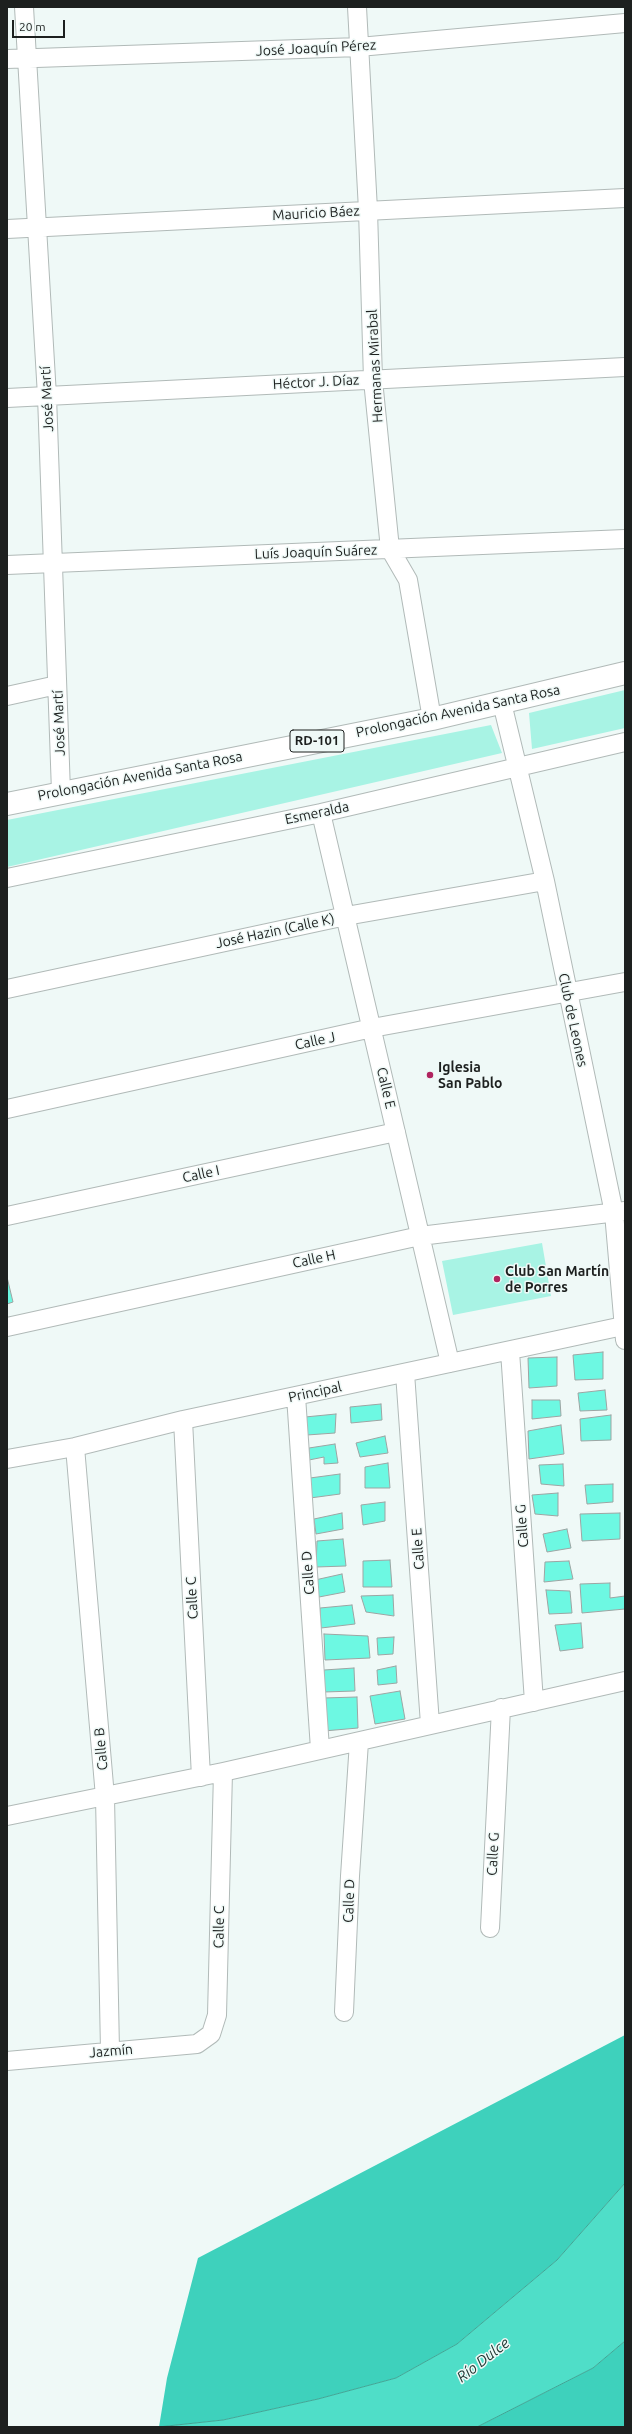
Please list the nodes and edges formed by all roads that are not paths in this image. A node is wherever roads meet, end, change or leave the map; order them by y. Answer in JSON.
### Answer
{"nodes":[{"id":1,"x":24,"y":7,"type":"edge"},
{"id":2,"x":357,"y":7,"type":"edge"},
{"id":3,"x":625,"y":23,"type":"edge"},
{"id":4,"x":359,"y":47,"type":"junction"},
{"id":5,"x":7,"y":59,"type":"edge"},
{"id":6,"x":27,"y":59,"type":"junction"},
{"id":7,"x":625,"y":198,"type":"edge"},
{"id":8,"x":368,"y":210,"type":"junction"},
{"id":9,"x":36,"y":227,"type":"junction"},
{"id":10,"x":7,"y":229,"type":"edge"},
{"id":11,"x":625,"y":367,"type":"edge"},
{"id":12,"x":373,"y":380,"type":"junction"},
{"id":13,"x":47,"y":396,"type":"junction"},
{"id":14,"x":7,"y":398,"type":"edge"},
{"id":15,"x":625,"y":539,"type":"edge"},
{"id":16,"x":390,"y":549,"type":"junction"},
{"id":17,"x":54,"y":562,"type":"junction"},
{"id":18,"x":7,"y":565,"type":"edge"},
{"id":19,"x":625,"y":673,"type":"edge"},
{"id":20,"x":58,"y":685,"type":"junction"},
{"id":21,"x":7,"y":696,"type":"edge"},
{"id":22,"x":502,"y":704,"type":"junction"},
{"id":23,"x":432,"y":719,"type":"junction"},
{"id":24,"x":625,"y":742,"type":"edge"},
{"id":25,"x":517,"y":767,"type":"junction"},
{"id":26,"x":61,"y":792,"type":"junction"},
{"id":27,"x":7,"y":804,"type":"edge"},
{"id":28,"x":322,"y":813,"type":"junction"},
{"id":29,"x":7,"y":878,"type":"edge"},
{"id":30,"x":545,"y":881,"type":"junction"},
{"id":31,"x":346,"y":916,"type":"junction"},
{"id":32,"x":625,"y":982,"type":"edge"},
{"id":33,"x":7,"y":989,"type":"edge"},
{"id":34,"x":567,"y":992,"type":"junction"},
{"id":35,"x":372,"y":1028,"type":"junction"},
{"id":36,"x":7,"y":1109,"type":"edge"},
{"id":37,"x":396,"y":1132,"type":"junction"},
{"id":38,"x":620,"y":1212,"type":"edge"},
{"id":39,"x":7,"y":1216,"type":"edge"},
{"id":40,"x":420,"y":1236,"type":"junction"},
{"id":41,"x":7,"y":1327,"type":"edge"},
{"id":42,"x":624,"y":1333,"type":"edge"},
{"id":43,"x":510,"y":1351,"type":"junction"},
{"id":44,"x":450,"y":1364,"type":"junction"},
{"id":45,"x":405,"y":1373,"type":"junction"},
{"id":46,"x":296,"y":1396,"type":"junction"},
{"id":47,"x":183,"y":1420,"type":"junction"},
{"id":48,"x":75,"y":1447,"type":"junction"},
{"id":49,"x":7,"y":1459,"type":"edge"},
{"id":50,"x":625,"y":1681,"type":"edge"},
{"id":51,"x":534,"y":1702,"type":"junction"},
{"id":52,"x":501,"y":1708,"type":"junction"},
{"id":53,"x":430,"y":1724,"type":"junction"},
{"id":54,"x":359,"y":1742,"type":"junction"},
{"id":55,"x":320,"y":1749,"type":"junction"},
{"id":56,"x":223,"y":1772,"type":"junction"},
{"id":57,"x":200,"y":1777,"type":"junction"},
{"id":58,"x":105,"y":1797,"type":"junction"},
{"id":59,"x":7,"y":1816,"type":"edge"},
{"id":60,"x":490,"y":1928,"type":"dead end"},
{"id":61,"x":344,"y":2012,"type":"dead end"},
{"id":62,"x":211,"y":2034,"type":"joint"},
{"id":63,"x":110,"y":2051,"type":"junction"},
{"id":64,"x":7,"y":2061,"type":"edge"}],
"edges":[{"from":1,"to":6,"type":"street","name":"José Martí"},
{"from":2,"to":4,"type":"street","name":"Hermanas Mirabal"},
{"from":3,"to":4,"type":"street","name":"José Joaquín Pérez"},
{"from":4,"to":6,"type":"street","name":"José Joaquín Pérez"},
{"from":4,"to":8,"type":"street","name":"Hermanas Mirabal"},
{"from":5,"to":6,"type":"street","name":"José Joaquín Pérez"},
{"from":6,"to":9,"type":"street","name":"José Martí"},
{"from":7,"to":8,"type":"street","name":"Mauricio Báez"},
{"from":8,"to":9,"type":"street","name":"Mauricio Báez"},
{"from":8,"to":12,"type":"street","name":"Hermanas Mirabal"},
{"from":9,"to":10,"type":"street","name":"Mauricio Báez"},
{"from":9,"to":13,"type":"street","name":"José Martí"},
{"from":11,"to":12,"type":"street","name":"Héctor J. Díaz"},
{"from":12,"to":13,"type":"street","name":"Héctor J. Díaz"},
{"from":12,"to":16,"type":"street","name":"Hermanas Mirabal"},
{"from":13,"to":14,"type":"street","name":"Héctor J. Díaz"},
{"from":13,"to":17,"type":"street","name":"José Martí"},
{"from":15,"to":16,"type":"street","name":"Luís Joaquín Suárez"},
{"from":16,"to":17,"type":"street","name":"Luís Joaquín Suárez"},
{"from":16,"to":23,"type":"street","name":"Hermanas Mirabal"},
{"from":17,"to":18,"type":"street","name":"Luís Joaquín Suárez"},
{"from":17,"to":20,"type":"street","name":"José Martí"},
{"from":19,"to":22,"type":"main road","name":"Prolongación Avenida Santa Rosa","number":"RD-101"},
{"from":20,"to":21,"type":"street"},
{"from":20,"to":26,"type":"street","name":"José Martí"},
{"from":22,"to":23,"type":"main road","name":"Prolongación Avenida Santa Rosa","number":"RD-101"},
{"from":22,"to":25,"type":"street","name":"Club de Leones"},
{"from":23,"to":26,"type":"main road","name":"Prolongación Avenida Santa Rosa","number":"RD-101"},
{"from":24,"to":25,"type":"street","name":"Esmeralda"},
{"from":25,"to":28,"type":"street","name":"Esmeralda"},
{"from":25,"to":30,"type":"street","name":"Club de Leones"},
{"from":26,"to":27,"type":"main road","name":"Prolongación Avenida Santa Rosa","number":"RD-101"},
{"from":28,"to":29,"type":"street","name":"Esmeralda"},
{"from":28,"to":31,"type":"street","name":"Calle E"},
{"from":30,"to":31,"type":"street","name":"José Hazin (Calle K)"},
{"from":30,"to":34,"type":"street","name":"Club de Leones"},
{"from":31,"to":33,"type":"street","name":"José Hazin (Calle K)"},
{"from":31,"to":35,"type":"street","name":"Calle E"},
{"from":32,"to":34,"type":"street","name":"Calle J"},
{"from":34,"to":35,"type":"street","name":"Calle J"},
{"from":34,"to":38,"type":"street","name":"Club de Leones"},
{"from":35,"to":36,"type":"street","name":"Calle J"},
{"from":35,"to":37,"type":"street","name":"Calle E"},
{"from":37,"to":39,"type":"street","name":"Calle I"},
{"from":37,"to":40,"type":"street","name":"Calle E"},
{"from":38,"to":40,"type":"street","name":"Calle H"},
{"from":38,"to":42,"type":"street","name":"Club de Leones"},
{"from":40,"to":41,"type":"street","name":"Calle H"},
{"from":40,"to":44,"type":"street","name":"Calle E"},
{"from":42,"to":43,"type":"street","name":"Principal"},
{"from":43,"to":44,"type":"street","name":"Principal"},
{"from":43,"to":51,"type":"street","name":"Calle G"},
{"from":44,"to":45,"type":"street","name":"Principal"},
{"from":45,"to":46,"type":"street","name":"Principal"},
{"from":45,"to":53,"type":"street","name":"Calle E"},
{"from":46,"to":47,"type":"street","name":"Principal"},
{"from":46,"to":55,"type":"street","name":"Calle D"},
{"from":47,"to":48,"type":"street","name":"Principal"},
{"from":47,"to":57,"type":"street","name":"Calle C"},
{"from":48,"to":49,"type":"street","name":"Principal"},
{"from":48,"to":58,"type":"street","name":"Calle B"},
{"from":50,"to":51,"type":"street"},
{"from":51,"to":52,"type":"street"},
{"from":52,"to":53,"type":"street"},
{"from":52,"to":60,"type":"street","name":"Calle G"},
{"from":53,"to":54,"type":"street"},
{"from":54,"to":55,"type":"street"},
{"from":54,"to":61,"type":"street","name":"Calle D"},
{"from":55,"to":56,"type":"street"},
{"from":56,"to":57,"type":"street"},
{"from":56,"to":62,"type":"street","name":"Calle C"},
{"from":57,"to":58,"type":"street"},
{"from":58,"to":59,"type":"street"},
{"from":58,"to":63,"type":"street","name":"Calle B"},
{"from":62,"to":63,"type":"street","name":"Jazmín"},
{"from":63,"to":64,"type":"street","name":"Jazmín"}]}
